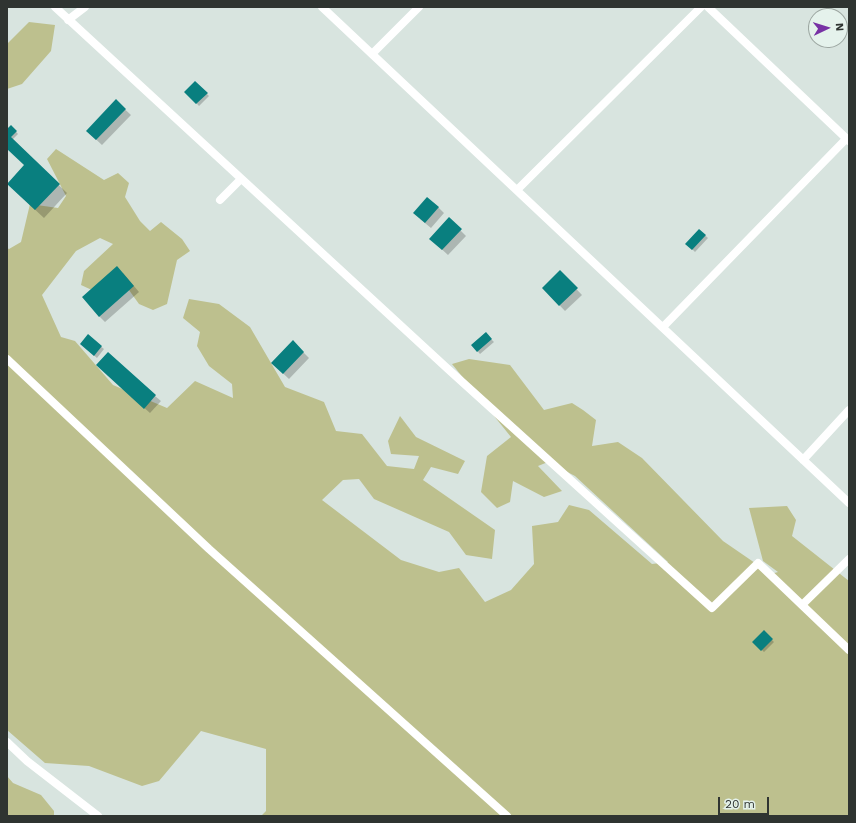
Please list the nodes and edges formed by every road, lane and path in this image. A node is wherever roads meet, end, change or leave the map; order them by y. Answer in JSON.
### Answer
{"nodes":[{"id":1,"x":55,"y":7,"type":"edge"},
{"id":2,"x":85,"y":7,"type":"edge"},
{"id":3,"x":322,"y":7,"type":"edge"},
{"id":4,"x":419,"y":7,"type":"edge"},
{"id":5,"x":701,"y":7,"type":"edge"},
{"id":6,"x":708,"y":7,"type":"edge"},
{"id":7,"x":68,"y":20,"type":"junction"},
{"id":8,"x":372,"y":54,"type":"junction"},
{"id":9,"x":847,"y":140,"type":"edge"},
{"id":10,"x":241,"y":179,"type":"junction"},
{"id":11,"x":517,"y":190,"type":"junction"},
{"id":12,"x":220,"y":200,"type":"dead end"},
{"id":13,"x":662,"y":327,"type":"junction"},
{"id":14,"x":7,"y":359,"type":"edge"},
{"id":15,"x":849,"y":410,"type":"edge"},
{"id":16,"x":803,"y":460,"type":"junction"},
{"id":17,"x":849,"y":503,"type":"edge"},
{"id":18,"x":847,"y":564,"type":"edge"},
{"id":19,"x":802,"y":605,"type":"junction"},
{"id":20,"x":849,"y":650,"type":"edge"},
{"id":21,"x":7,"y":742,"type":"edge"},
{"id":22,"x":98,"y":816,"type":"edge"},
{"id":23,"x":507,"y":816,"type":"edge"}],
"edges":[{"from":1,"to":7,"type":"lane"},
{"from":2,"to":7,"type":"lane"},
{"from":3,"to":8,"type":"lane"},
{"from":4,"to":8,"type":"lane"},
{"from":5,"to":11,"type":"lane"},
{"from":6,"to":9,"type":"lane"},
{"from":7,"to":10,"type":"lane"},
{"from":8,"to":11,"type":"lane"},
{"from":9,"to":13,"type":"lane"},
{"from":10,"to":12,"type":"lane"},
{"from":10,"to":19,"type":"lane"},
{"from":11,"to":13,"type":"lane"},
{"from":13,"to":16,"type":"lane"},
{"from":14,"to":23,"type":"lane"},
{"from":15,"to":16,"type":"lane"},
{"from":16,"to":17,"type":"lane"},
{"from":18,"to":19,"type":"lane"},
{"from":19,"to":20,"type":"lane"},
{"from":21,"to":22,"type":"lane"}]}
